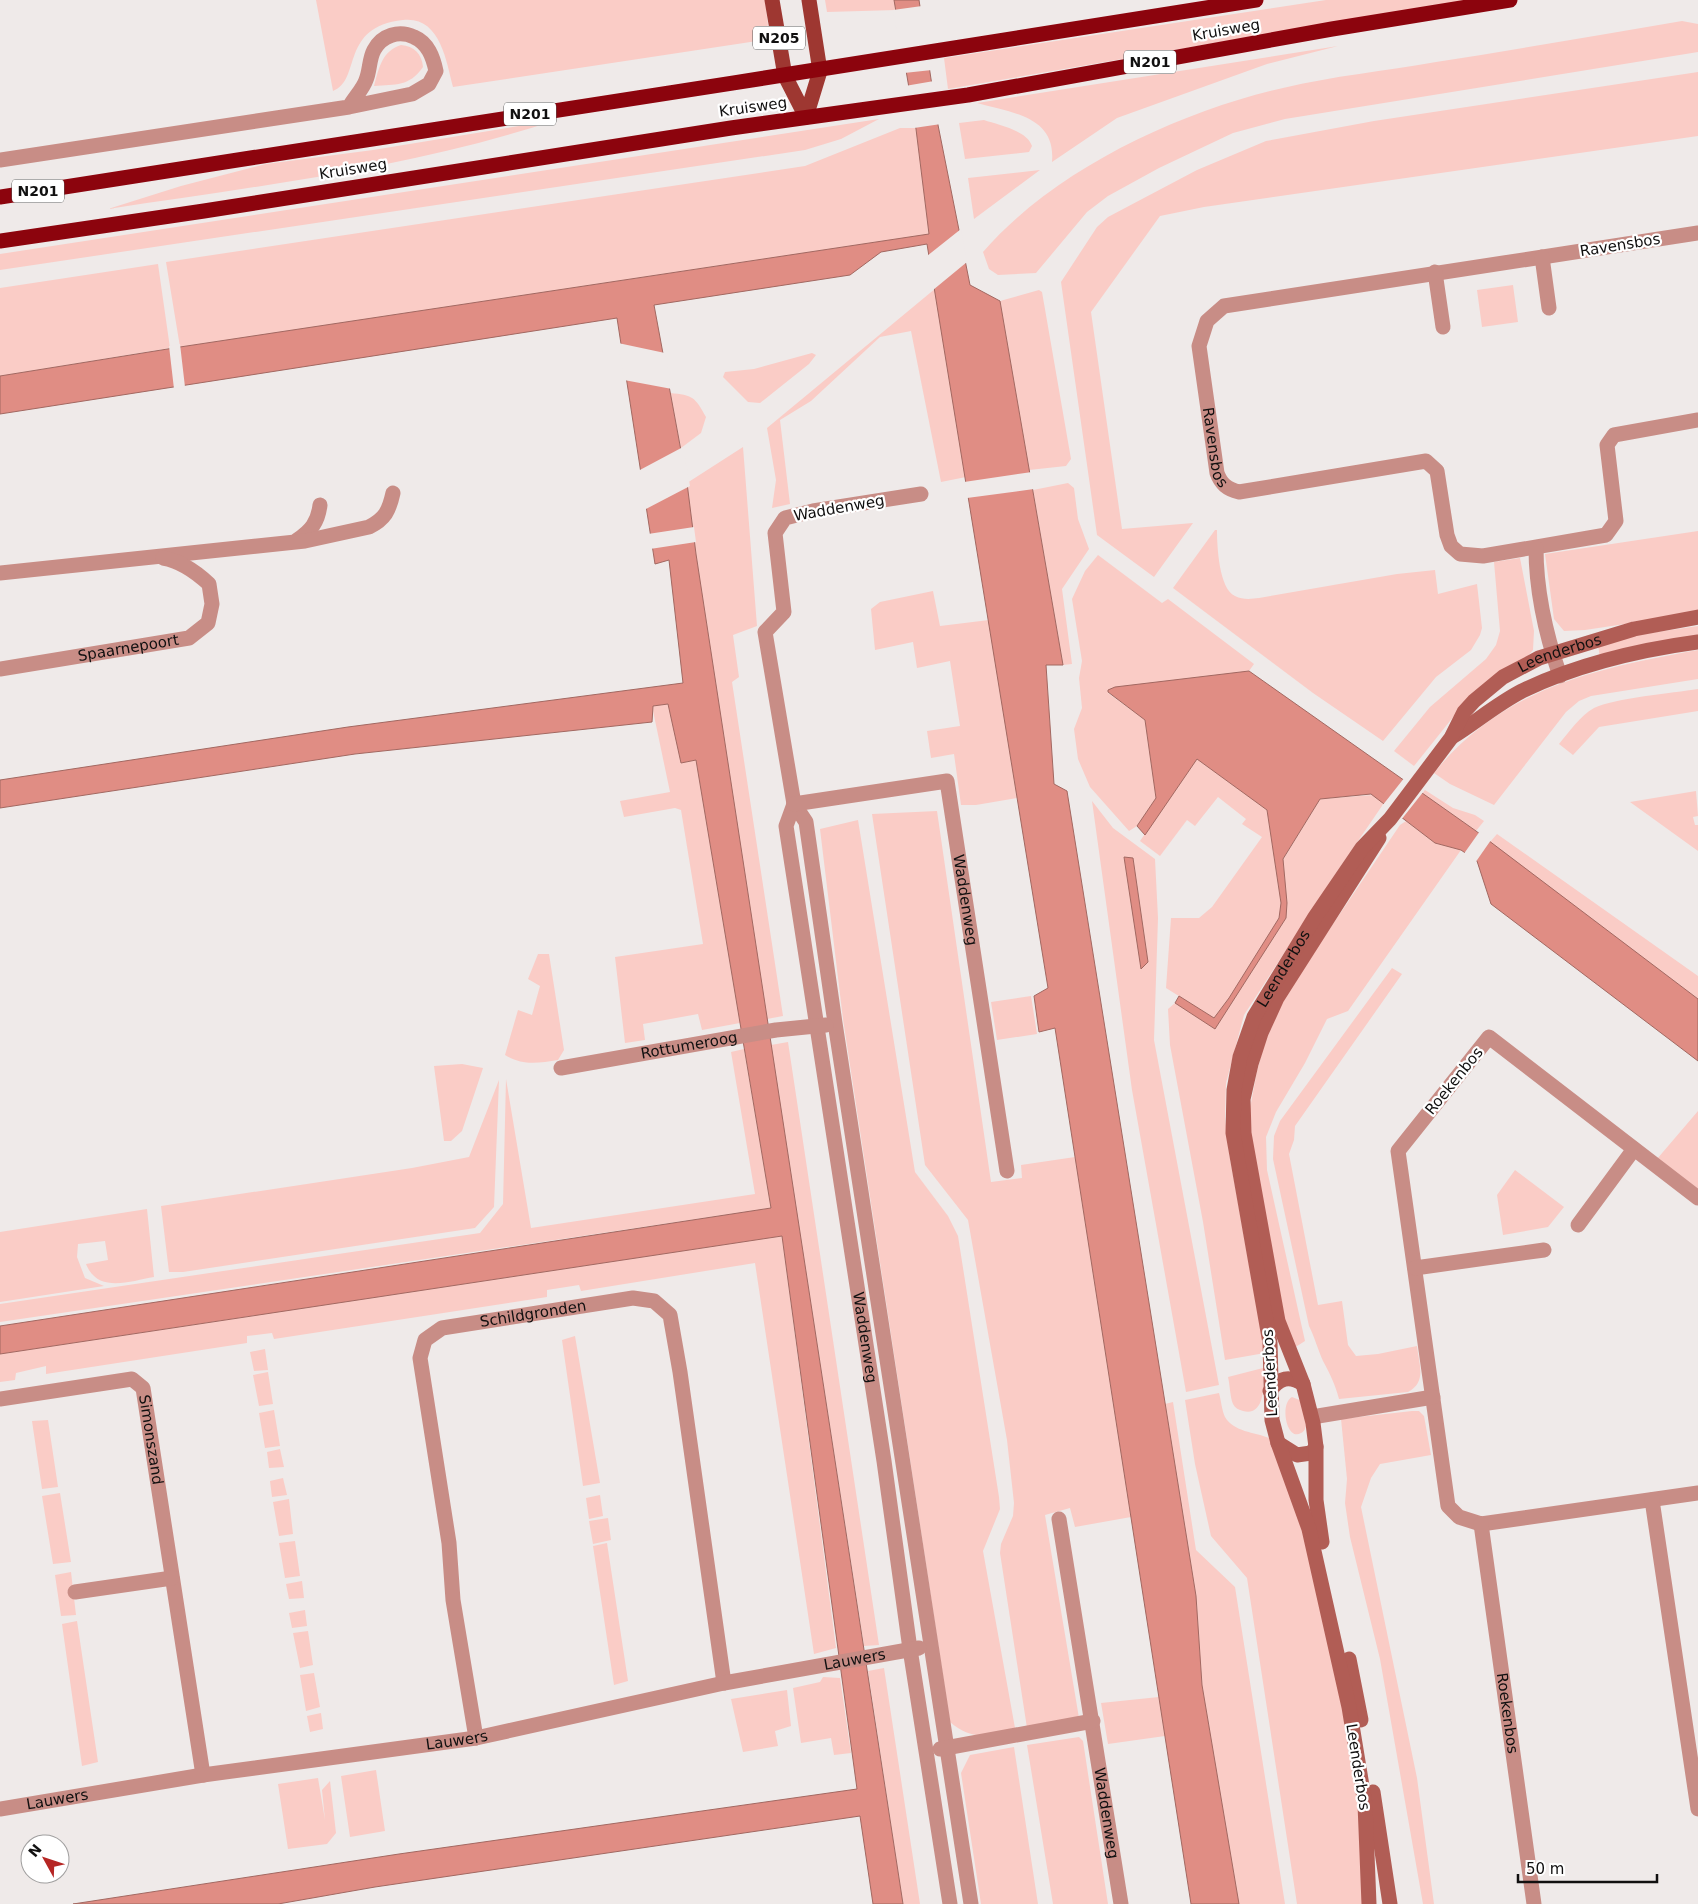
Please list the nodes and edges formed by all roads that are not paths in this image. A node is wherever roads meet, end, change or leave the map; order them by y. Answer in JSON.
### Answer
{"nodes":[{"id":1,"x":772,"y":0,"type":"edge"},
{"id":2,"x":809,"y":0,"type":"edge"},
{"id":3,"x":1256,"y":0,"type":"edge"},
{"id":4,"x":1510,"y":0,"type":"edge"},
{"id":5,"x":820,"y":71,"type":"junction"},
{"id":6,"x":784,"y":76,"type":"junction"},
{"id":7,"x":349,"y":107,"type":"junction"},
{"id":8,"x":806,"y":117,"type":"junction"},
{"id":9,"x":0,"y":160,"type":"edge"},
{"id":10,"x":0,"y":197,"type":"edge"},
{"id":11,"x":1698,"y":233,"type":"edge"},
{"id":12,"x":0,"y":241,"type":"edge"},
{"id":13,"x":1542,"y":257,"type":"junction"},
{"id":14,"x":1435,"y":272,"type":"junction"},
{"id":15,"x":1549,"y":308,"type":"dead end"},
{"id":16,"x":1443,"y":327,"type":"dead end"},
{"id":17,"x":1698,"y":420,"type":"edge"},
{"id":18,"x":393,"y":493,"type":"dead end"},
{"id":19,"x":921,"y":494,"type":"dead end"},
{"id":20,"x":320,"y":505,"type":"dead end"},
{"id":21,"x":297,"y":540,"type":"junction"},
{"id":22,"x":1536,"y":548,"type":"junction"},
{"id":23,"x":151,"y":557,"type":"junction"},
{"id":24,"x":0,"y":573,"type":"edge"},
{"id":25,"x":1698,"y":617,"type":"edge"},
{"id":26,"x":1698,"y":642,"type":"edge"},
{"id":27,"x":1553,"y":654,"type":"junction"},
{"id":28,"x":0,"y":670,"type":"edge"},
{"id":29,"x":1560,"y":676,"type":"junction"},
{"id":30,"x":1451,"y":738,"type":"junction"},
{"id":31,"x":794,"y":804,"type":"junction"},
{"id":32,"x":1390,"y":819,"type":"junction"},
{"id":33,"x":834,"y":1023,"type":"junction"},
{"id":34,"x":816,"y":1026,"type":"junction"},
{"id":35,"x":561,"y":1068,"type":"dead end"},
{"id":36,"x":1634,"y":1149,"type":"junction"},
{"id":37,"x":1007,"y":1171,"type":"dead end"},
{"id":38,"x":1698,"y":1198,"type":"edge"},
{"id":39,"x":1578,"y":1225,"type":"dead end"},
{"id":40,"x":1544,"y":1250,"type":"dead end"},
{"id":41,"x":1415,"y":1268,"type":"junction"},
{"id":42,"x":1303,"y":1384,"type":"junction"},
{"id":43,"x":1270,"y":1391,"type":"junction"},
{"id":44,"x":1433,"y":1397,"type":"junction"},
{"id":45,"x":0,"y":1399,"type":"edge"},
{"id":46,"x":1312,"y":1417,"type":"junction"},
{"id":47,"x":1278,"y":1443,"type":"junction"},
{"id":48,"x":1316,"y":1447,"type":"junction"},
{"id":49,"x":1698,"y":1493,"type":"edge"},
{"id":50,"x":1652,"y":1500,"type":"junction"},
{"id":51,"x":1059,"y":1519,"type":"dead end"},
{"id":52,"x":1481,"y":1524,"type":"junction"},
{"id":53,"x":172,"y":1578,"type":"junction"},
{"id":54,"x":76,"y":1592,"type":"dead end"},
{"id":55,"x":930,"y":1646,"type":"junction"},
{"id":56,"x":910,"y":1649,"type":"junction"},
{"id":57,"x":724,"y":1684,"type":"junction"},
{"id":58,"x":1093,"y":1721,"type":"junction"},
{"id":59,"x":476,"y":1738,"type":"junction"},
{"id":60,"x":948,"y":1748,"type":"junction"},
{"id":61,"x":926,"y":1751,"type":"junction"},
{"id":62,"x":203,"y":1774,"type":"junction"},
{"id":63,"x":0,"y":1809,"type":"edge"},
{"id":64,"x":1698,"y":1809,"type":"edge"},
{"id":65,"x":950,"y":1904,"type":"edge"},
{"id":66,"x":971,"y":1904,"type":"edge"},
{"id":67,"x":1121,"y":1904,"type":"edge"},
{"id":68,"x":1369,"y":1904,"type":"edge"},
{"id":69,"x":1390,"y":1904,"type":"edge"},
{"id":70,"x":1534,"y":1904,"type":"edge"}],
"edges":[{"from":1,"to":6,"type":"main road","number":"N205"},
{"from":2,"to":5,"type":"main road","number":"N205"},
{"from":3,"to":5,"type":"highway","name":"Kruisweg","number":"N201"},
{"from":4,"to":8,"type":"highway","name":"Kruisweg","number":"N201"},
{"from":5,"to":6,"type":"highway","name":"Kruisweg","number":"N201"},
{"from":5,"to":8,"type":"main road","number":"N205"},
{"from":6,"to":8,"type":"main road","number":"N205"},
{"from":6,"to":10,"type":"highway","name":"Kruisweg","number":"N201"},
{"from":7,"to":7,"type":"street"},
{"from":7,"to":9,"type":"street"},
{"from":8,"to":12,"type":"highway","name":"Kruisweg","number":"N201"},
{"from":11,"to":13,"type":"street","name":"Ravensbos"},
{"from":13,"to":14,"type":"street","name":"Ravensbos"},
{"from":13,"to":15,"type":"street"},
{"from":14,"to":16,"type":"street"},
{"from":14,"to":22,"type":"street","name":"Ravensbos"},
{"from":17,"to":22,"type":"street","name":"Ravensbos"},
{"from":18,"to":21,"type":"street","name":"Spaarnepoort"},
{"from":19,"to":31,"type":"street","name":"Waddenweg"},
{"from":20,"to":21,"type":"street"},
{"from":21,"to":23,"type":"street","name":"Spaarnepoort"},
{"from":22,"to":27,"type":"street"},
{"from":23,"to":24,"type":"street","name":"Spaarnepoort"},
{"from":23,"to":28,"type":"street","name":"Spaarnepoort"},
{"from":25,"to":27,"type":"main road","name":"Leenderbos"},
{"from":26,"to":29,"type":"main road","name":"Leenderbos"},
{"from":27,"to":29,"type":"street"},
{"from":27,"to":30,"type":"main road","name":"Leenderbos"},
{"from":29,"to":30,"type":"main road","name":"Leenderbos"},
{"from":30,"to":32,"type":"main road","name":"Leenderbos"},
{"from":31,"to":33,"type":"street","name":"Waddenweg"},
{"from":31,"to":34,"type":"street","name":"Waddenweg"},
{"from":31,"to":37,"type":"street","name":"Waddenweg"},
{"from":32,"to":42,"type":"main road","name":"Leenderbos"},
{"from":32,"to":43,"type":"main road","name":"Leenderbos"},
{"from":33,"to":34,"type":"street"},
{"from":33,"to":55,"type":"street","name":"Waddenweg"},
{"from":34,"to":35,"type":"street","name":"Rottumeroog"},
{"from":34,"to":56,"type":"street","name":"Waddenweg"},
{"from":36,"to":38,"type":"street","name":"Roekenbos"},
{"from":36,"to":39,"type":"street"},
{"from":36,"to":41,"type":"street","name":"Roekenbos"},
{"from":40,"to":41,"type":"street"},
{"from":41,"to":44,"type":"street","name":"Roekenbos"},
{"from":42,"to":43,"type":"main road"},
{"from":42,"to":46,"type":"main road","name":"Leenderbos"},
{"from":43,"to":47,"type":"main road","name":"Leenderbos"},
{"from":44,"to":46,"type":"street"},
{"from":44,"to":52,"type":"street","name":"Roekenbos"},
{"from":45,"to":53,"type":"street","name":"Simonszand"},
{"from":46,"to":48,"type":"main road","name":"Leenderbos"},
{"from":47,"to":48,"type":"main road"},
{"from":47,"to":68,"type":"main road","name":"Leenderbos"},
{"from":48,"to":69,"type":"main road","name":"Leenderbos"},
{"from":49,"to":50,"type":"street","name":"Roekenbos"},
{"from":50,"to":52,"type":"street","name":"Roekenbos"},
{"from":50,"to":64,"type":"street"},
{"from":51,"to":58,"type":"street","name":"Waddenweg"},
{"from":52,"to":70,"type":"street","name":"Roekenbos"},
{"from":53,"to":54,"type":"street"},
{"from":53,"to":62,"type":"street","name":"Simonszand"},
{"from":55,"to":56,"type":"street"},
{"from":55,"to":60,"type":"street","name":"Waddenweg"},
{"from":56,"to":57,"type":"street","name":"Lauwers"},
{"from":56,"to":61,"type":"street","name":"Waddenweg"},
{"from":57,"to":59,"type":"street","name":"Lauwers"},
{"from":57,"to":59,"type":"street","name":"Schildgronden"},
{"from":58,"to":60,"type":"street"},
{"from":58,"to":67,"type":"street","name":"Waddenweg"},
{"from":59,"to":62,"type":"street","name":"Lauwers"},
{"from":60,"to":61,"type":"street"},
{"from":60,"to":66,"type":"street","name":"Waddenweg"},
{"from":61,"to":65,"type":"street","name":"Waddenweg"},
{"from":62,"to":63,"type":"street","name":"Lauwers"}]}
